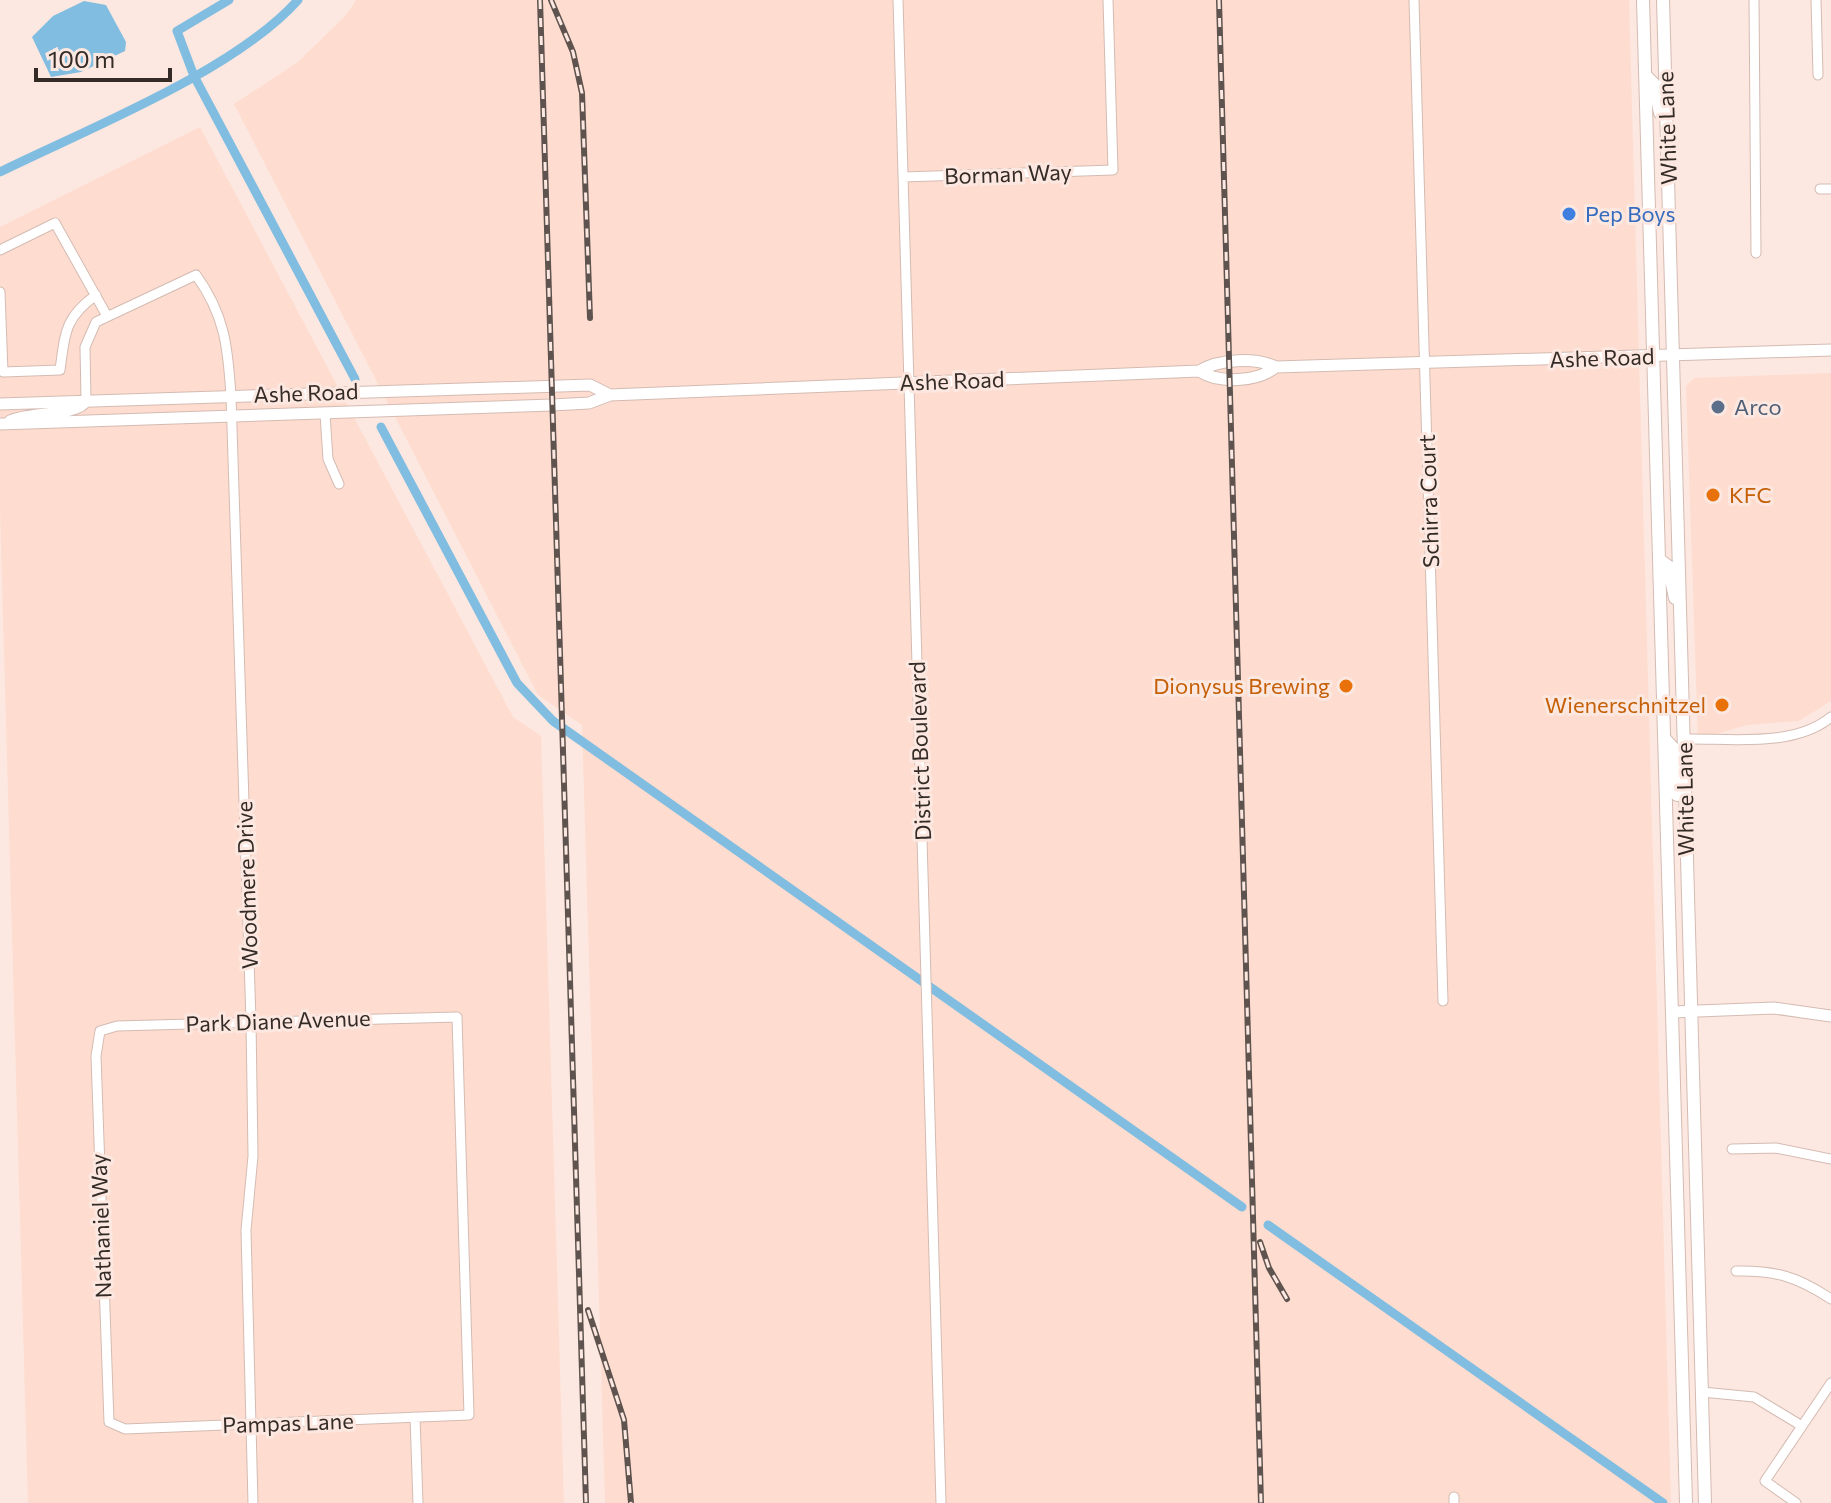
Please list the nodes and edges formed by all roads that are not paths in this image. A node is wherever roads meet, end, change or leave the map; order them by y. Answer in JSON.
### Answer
{"nodes":[{"id":1,"x":898,"y":0,"type":"edge"},
{"id":2,"x":1108,"y":0,"type":"edge"},
{"id":3,"x":1414,"y":0,"type":"edge"},
{"id":4,"x":1643,"y":0,"type":"edge"},
{"id":5,"x":1655,"y":0,"type":"edge"},
{"id":6,"x":1663,"y":0,"type":"edge"},
{"id":7,"x":1754,"y":0,"type":"edge"},
{"id":8,"x":1816,"y":0,"type":"edge"},
{"id":9,"x":1664,"y":33,"type":"junction"},
{"id":10,"x":1818,"y":75,"type":"dead end"},
{"id":11,"x":1646,"y":76,"type":"junction"},
{"id":12,"x":1667,"y":152,"type":"junction"},
{"id":13,"x":903,"y":177,"type":"junction"},
{"id":14,"x":1820,"y":189,"type":"dead end"},
{"id":15,"x":1831,"y":189,"type":"edge"},
{"id":16,"x":0,"y":250,"type":"edge"},
{"id":17,"x":1756,"y":253,"type":"dead end"},
{"id":18,"x":0,"y":292,"type":"edge"},
{"id":19,"x":96,"y":295,"type":"junction"},
{"id":20,"x":107,"y":316,"type":"junction"},
{"id":21,"x":1831,"y":350,"type":"edge"},
{"id":22,"x":1655,"y":356,"type":"junction"},
{"id":23,"x":1674,"y":356,"type":"junction"},
{"id":24,"x":1425,"y":364,"type":"junction"},
{"id":25,"x":910,"y":383,"type":"junction"},
{"id":26,"x":610,"y":395,"type":"junction"},
{"id":27,"x":231,"y":396,"type":"junction"},
{"id":28,"x":86,"y":401,"type":"junction"},
{"id":29,"x":0,"y":404,"type":"edge"},
{"id":30,"x":325,"y":414,"type":"junction"},
{"id":31,"x":232,"y":417,"type":"junction"},
{"id":32,"x":1,"y":424,"type":"edge"},
{"id":33,"x":339,"y":484,"type":"dead end"},
{"id":34,"x":1659,"y":492,"type":"junction"},
{"id":35,"x":1679,"y":553,"type":"junction"},
{"id":36,"x":1660,"y":560,"type":"junction"},
{"id":37,"x":1681,"y":629,"type":"junction"},
{"id":38,"x":1663,"y":650,"type":"junction"},
{"id":39,"x":1831,"y":717,"type":"edge"},
{"id":40,"x":1665,"y":739,"type":"junction"},
{"id":41,"x":1684,"y":739,"type":"junction"},
{"id":42,"x":1685,"y":807,"type":"junction"},
{"id":43,"x":1443,"y":1001,"type":"dead end"},
{"id":44,"x":1692,"y":1010,"type":"junction"},
{"id":45,"x":1673,"y":1012,"type":"junction"},
{"id":46,"x":1831,"y":1016,"type":"edge"},
{"id":47,"x":251,"y":1021,"type":"junction"},
{"id":48,"x":100,"y":1031,"type":"joint"},
{"id":49,"x":1732,"y":1149,"type":"dead end"},
{"id":50,"x":1831,"y":1159,"type":"edge"},
{"id":51,"x":1736,"y":1271,"type":"dead end"},
{"id":52,"x":1831,"y":1299,"type":"edge"},
{"id":53,"x":1681,"y":1312,"type":"junction"},
{"id":54,"x":1831,"y":1383,"type":"edge"},
{"id":55,"x":1702,"y":1392,"type":"junction"},
{"id":56,"x":469,"y":1415,"type":"joint"},
{"id":57,"x":415,"y":1417,"type":"junction"},
{"id":58,"x":109,"y":1422,"type":"joint"},
{"id":59,"x":251,"y":1425,"type":"junction"},
{"id":60,"x":1802,"y":1426,"type":"junction"},
{"id":61,"x":1686,"y":1500,"type":"edge"},
{"id":62,"x":1705,"y":1500,"type":"edge"},
{"id":63,"x":253,"y":1503,"type":"edge"},
{"id":64,"x":418,"y":1503,"type":"edge"},
{"id":65,"x":941,"y":1503,"type":"edge"},
{"id":66,"x":1796,"y":1503,"type":"edge"}],
"edges":[{"from":1,"to":13,"type":"street","name":"District Boulevard"},
{"from":2,"to":13,"type":"street","name":"Borman Way"},
{"from":3,"to":24,"type":"street","name":"Schirra Court"},
{"from":4,"to":11,"type":"main road","name":"White Lane"},
{"from":5,"to":9,"type":"main road"},
{"from":6,"to":9,"type":"main road","name":"White Lane"},
{"from":7,"to":17,"type":"street"},
{"from":8,"to":10,"type":"street"},
{"from":9,"to":12,"type":"main road","name":"White Lane"},
{"from":11,"to":12,"type":"main road"},
{"from":11,"to":22,"type":"main road","name":"White Lane"},
{"from":12,"to":23,"type":"main road","name":"White Lane"},
{"from":13,"to":25,"type":"street","name":"District Boulevard"},
{"from":14,"to":15,"type":"street"},
{"from":16,"to":19,"type":"street"},
{"from":18,"to":19,"type":"street"},
{"from":19,"to":20,"type":"street"},
{"from":20,"to":27,"type":"street","name":"Woodmere Drive"},
{"from":20,"to":28,"type":"street"},
{"from":21,"to":23,"type":"street","name":"Ashe Road"},
{"from":22,"to":23,"type":"street","name":"Ashe Road"},
{"from":22,"to":24,"type":"street","name":"Ashe Road"},
{"from":22,"to":34,"type":"main road","name":"White Lane"},
{"from":23,"to":35,"type":"main road","name":"White Lane"},
{"from":24,"to":25,"type":"street","name":"Ashe Road"},
{"from":24,"to":43,"type":"street","name":"Schirra Court"},
{"from":25,"to":26,"type":"street","name":"Ashe Road"},
{"from":25,"to":65,"type":"street","name":"District Boulevard"},
{"from":26,"to":27,"type":"street","name":"Ashe Road"},
{"from":26,"to":30,"type":"street","name":"Ashe Road"},
{"from":27,"to":28,"type":"street","name":"Ashe Road"},
{"from":27,"to":31,"type":"street","name":"Woodmere Drive"},
{"from":28,"to":29,"type":"street","name":"Ashe Road"},
{"from":28,"to":32,"type":"street"},
{"from":30,"to":31,"type":"street","name":"Ashe Road"},
{"from":30,"to":33,"type":"street"},
{"from":31,"to":32,"type":"street","name":"Ashe Road"},
{"from":31,"to":47,"type":"street","name":"Woodmere Drive"},
{"from":34,"to":35,"type":"main road"},
{"from":34,"to":36,"type":"main road","name":"White Lane"},
{"from":35,"to":37,"type":"main road","name":"White Lane"},
{"from":36,"to":37,"type":"main road"},
{"from":36,"to":38,"type":"main road","name":"White Lane"},
{"from":37,"to":41,"type":"main road","name":"White Lane"},
{"from":38,"to":40,"type":"main road","name":"White Lane"},
{"from":38,"to":41,"type":"main road"},
{"from":39,"to":41,"type":"street"},
{"from":40,"to":42,"type":"main road"},
{"from":40,"to":45,"type":"main road","name":"White Lane"},
{"from":41,"to":42,"type":"main road","name":"White Lane"},
{"from":42,"to":44,"type":"main road","name":"White Lane"},
{"from":44,"to":45,"type":"street"},
{"from":44,"to":46,"type":"street"},
{"from":44,"to":55,"type":"main road","name":"White Lane"},
{"from":45,"to":53,"type":"main road","name":"White Lane"},
{"from":47,"to":48,"type":"street","name":"Park Diane Avenue"},
{"from":47,"to":56,"type":"street","name":"Park Diane Avenue"},
{"from":47,"to":59,"type":"street","name":"Woodmere Drive"},
{"from":48,"to":58,"type":"street","name":"Nathaniel Way"},
{"from":49,"to":50,"type":"street"},
{"from":51,"to":52,"type":"street"},
{"from":53,"to":55,"type":"main road"},
{"from":53,"to":61,"type":"main road","name":"White Lane"},
{"from":54,"to":60,"type":"street"},
{"from":55,"to":60,"type":"street"},
{"from":55,"to":62,"type":"main road","name":"White Lane"},
{"from":56,"to":57,"type":"street","name":"Pampas Lane"},
{"from":57,"to":59,"type":"street","name":"Pampas Lane"},
{"from":57,"to":64,"type":"street"},
{"from":58,"to":59,"type":"street","name":"Pampas Lane"},
{"from":59,"to":63,"type":"street","name":"Woodmere Drive"},
{"from":60,"to":66,"type":"street"}]}
